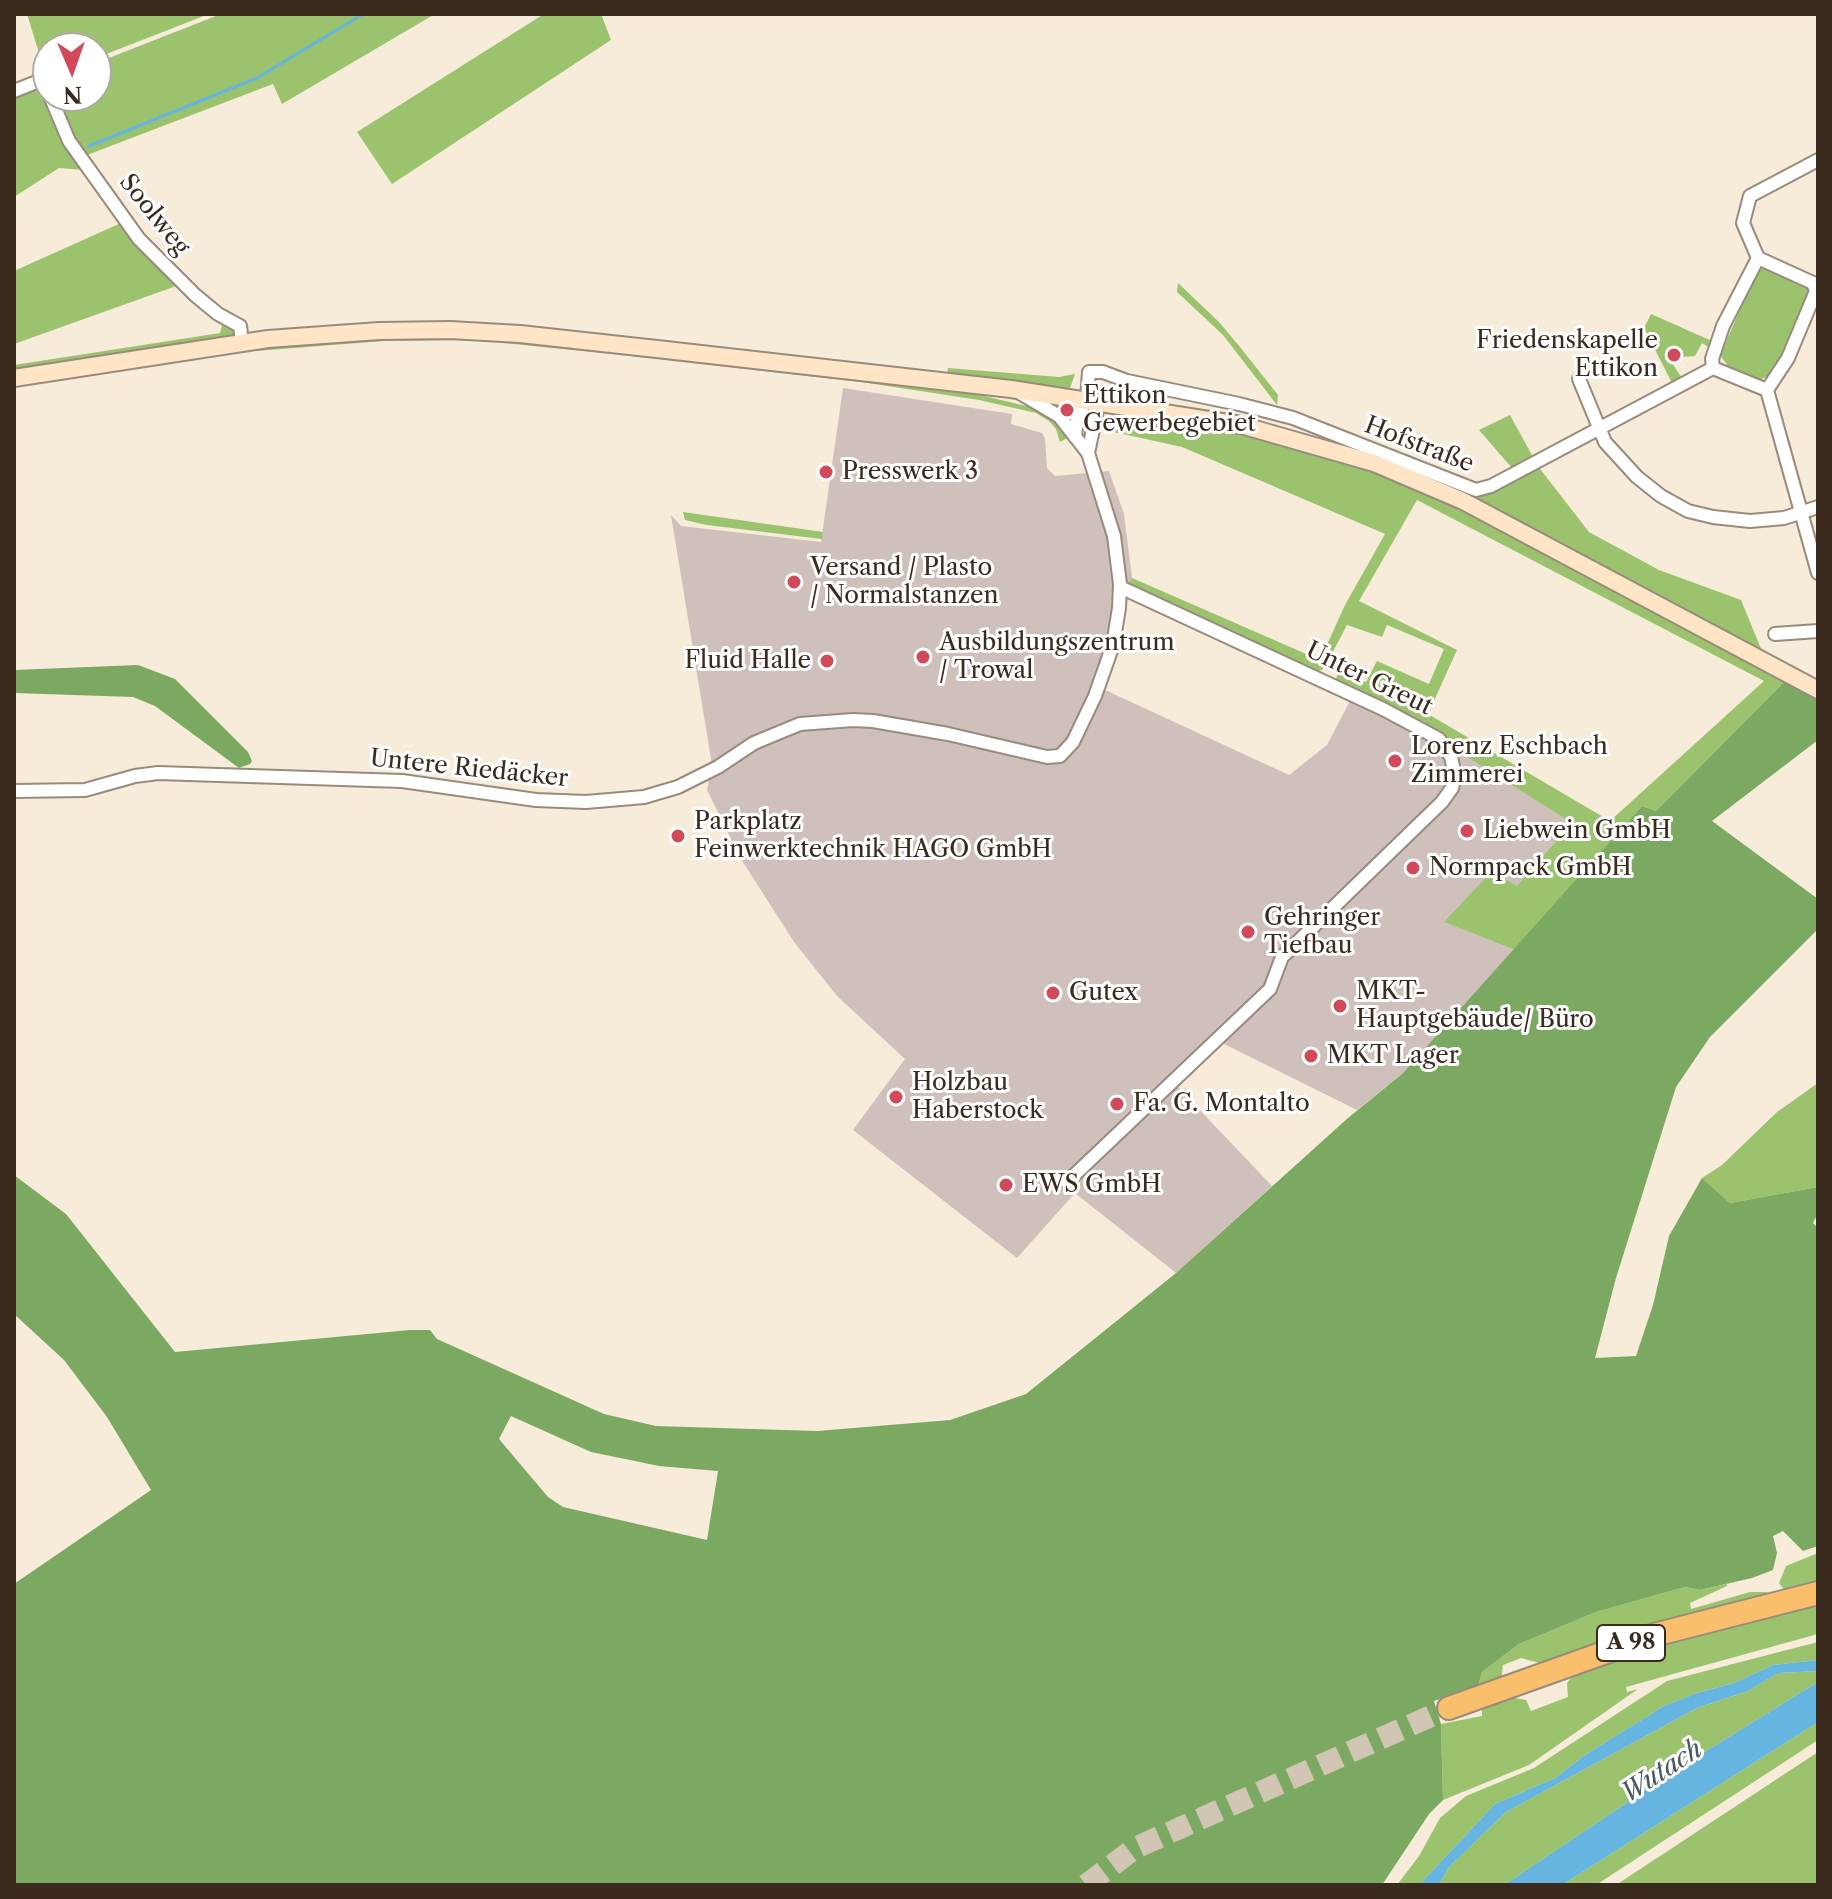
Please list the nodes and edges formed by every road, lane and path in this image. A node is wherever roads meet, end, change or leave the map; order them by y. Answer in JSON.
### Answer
{"nodes":[{"id":1,"x":57,"y":112,"type":"edge"},
{"id":2,"x":1818,"y":160,"type":"edge"},
{"id":3,"x":1758,"y":258,"type":"junction"},
{"id":4,"x":242,"y":342,"type":"junction"},
{"id":5,"x":1713,"y":368,"type":"junction"},
{"id":6,"x":14,"y":378,"type":"edge"},
{"id":7,"x":1579,"y":379,"type":"dead end"},
{"id":8,"x":1011,"y":389,"type":"junction"},
{"id":9,"x":1767,"y":390,"type":"junction"},
{"id":10,"x":1093,"y":400,"type":"junction"},
{"id":11,"x":1599,"y":428,"type":"junction"},
{"id":12,"x":1075,"y":437,"type":"junction"},
{"id":13,"x":1088,"y":453,"type":"junction"},
{"id":14,"x":1818,"y":507,"type":"edge"},
{"id":15,"x":1801,"y":513,"type":"junction"},
{"id":16,"x":1818,"y":573,"type":"edge"},
{"id":17,"x":1120,"y":587,"type":"junction"},
{"id":18,"x":1818,"y":631,"type":"edge"},
{"id":19,"x":1775,"y":634,"type":"dead end"},
{"id":20,"x":1818,"y":690,"type":"edge"},
{"id":21,"x":14,"y":791,"type":"edge"},
{"id":22,"x":1067,"y":1182,"type":"dead end"},
{"id":23,"x":1818,"y":1593,"type":"edge"},
{"id":24,"x":1449,"y":1708,"type":"tunnel mouth"}],
"edges":[{"from":1,"to":4,"type":"street","name":"Soolweg"},
{"from":2,"to":3,"type":"street"},
{"from":3,"to":5,"type":"street"},
{"from":3,"to":9,"type":"street"},
{"from":4,"to":6,"type":"main road"},
{"from":4,"to":8,"type":"main road"},
{"from":5,"to":9,"type":"street"},
{"from":5,"to":11,"type":"street","name":"Hofstraße"},
{"from":7,"to":11,"type":"street"},
{"from":8,"to":10,"type":"main road"},
{"from":8,"to":12,"type":"street","name":"Untere Riedäcker"},
{"from":9,"to":15,"type":"street"},
{"from":10,"to":11,"type":"street","name":"Hofstraße"},
{"from":10,"to":12,"type":"street"},
{"from":10,"to":13,"type":"street","name":"Untere Riedäcker"},
{"from":10,"to":20,"type":"main road"},
{"from":11,"to":15,"type":"street"},
{"from":12,"to":13,"type":"street","name":"Untere Riedäcker"},
{"from":13,"to":17,"type":"street","name":"Untere Riedäcker"},
{"from":14,"to":15,"type":"street"},
{"from":15,"to":16,"type":"street"},
{"from":17,"to":21,"type":"street","name":"Untere Riedäcker"},
{"from":17,"to":22,"type":"street","name":"Unter Greut"},
{"from":18,"to":19,"type":"street"},
{"from":23,"to":24,"type":"highway","number":"A 98"}]}
